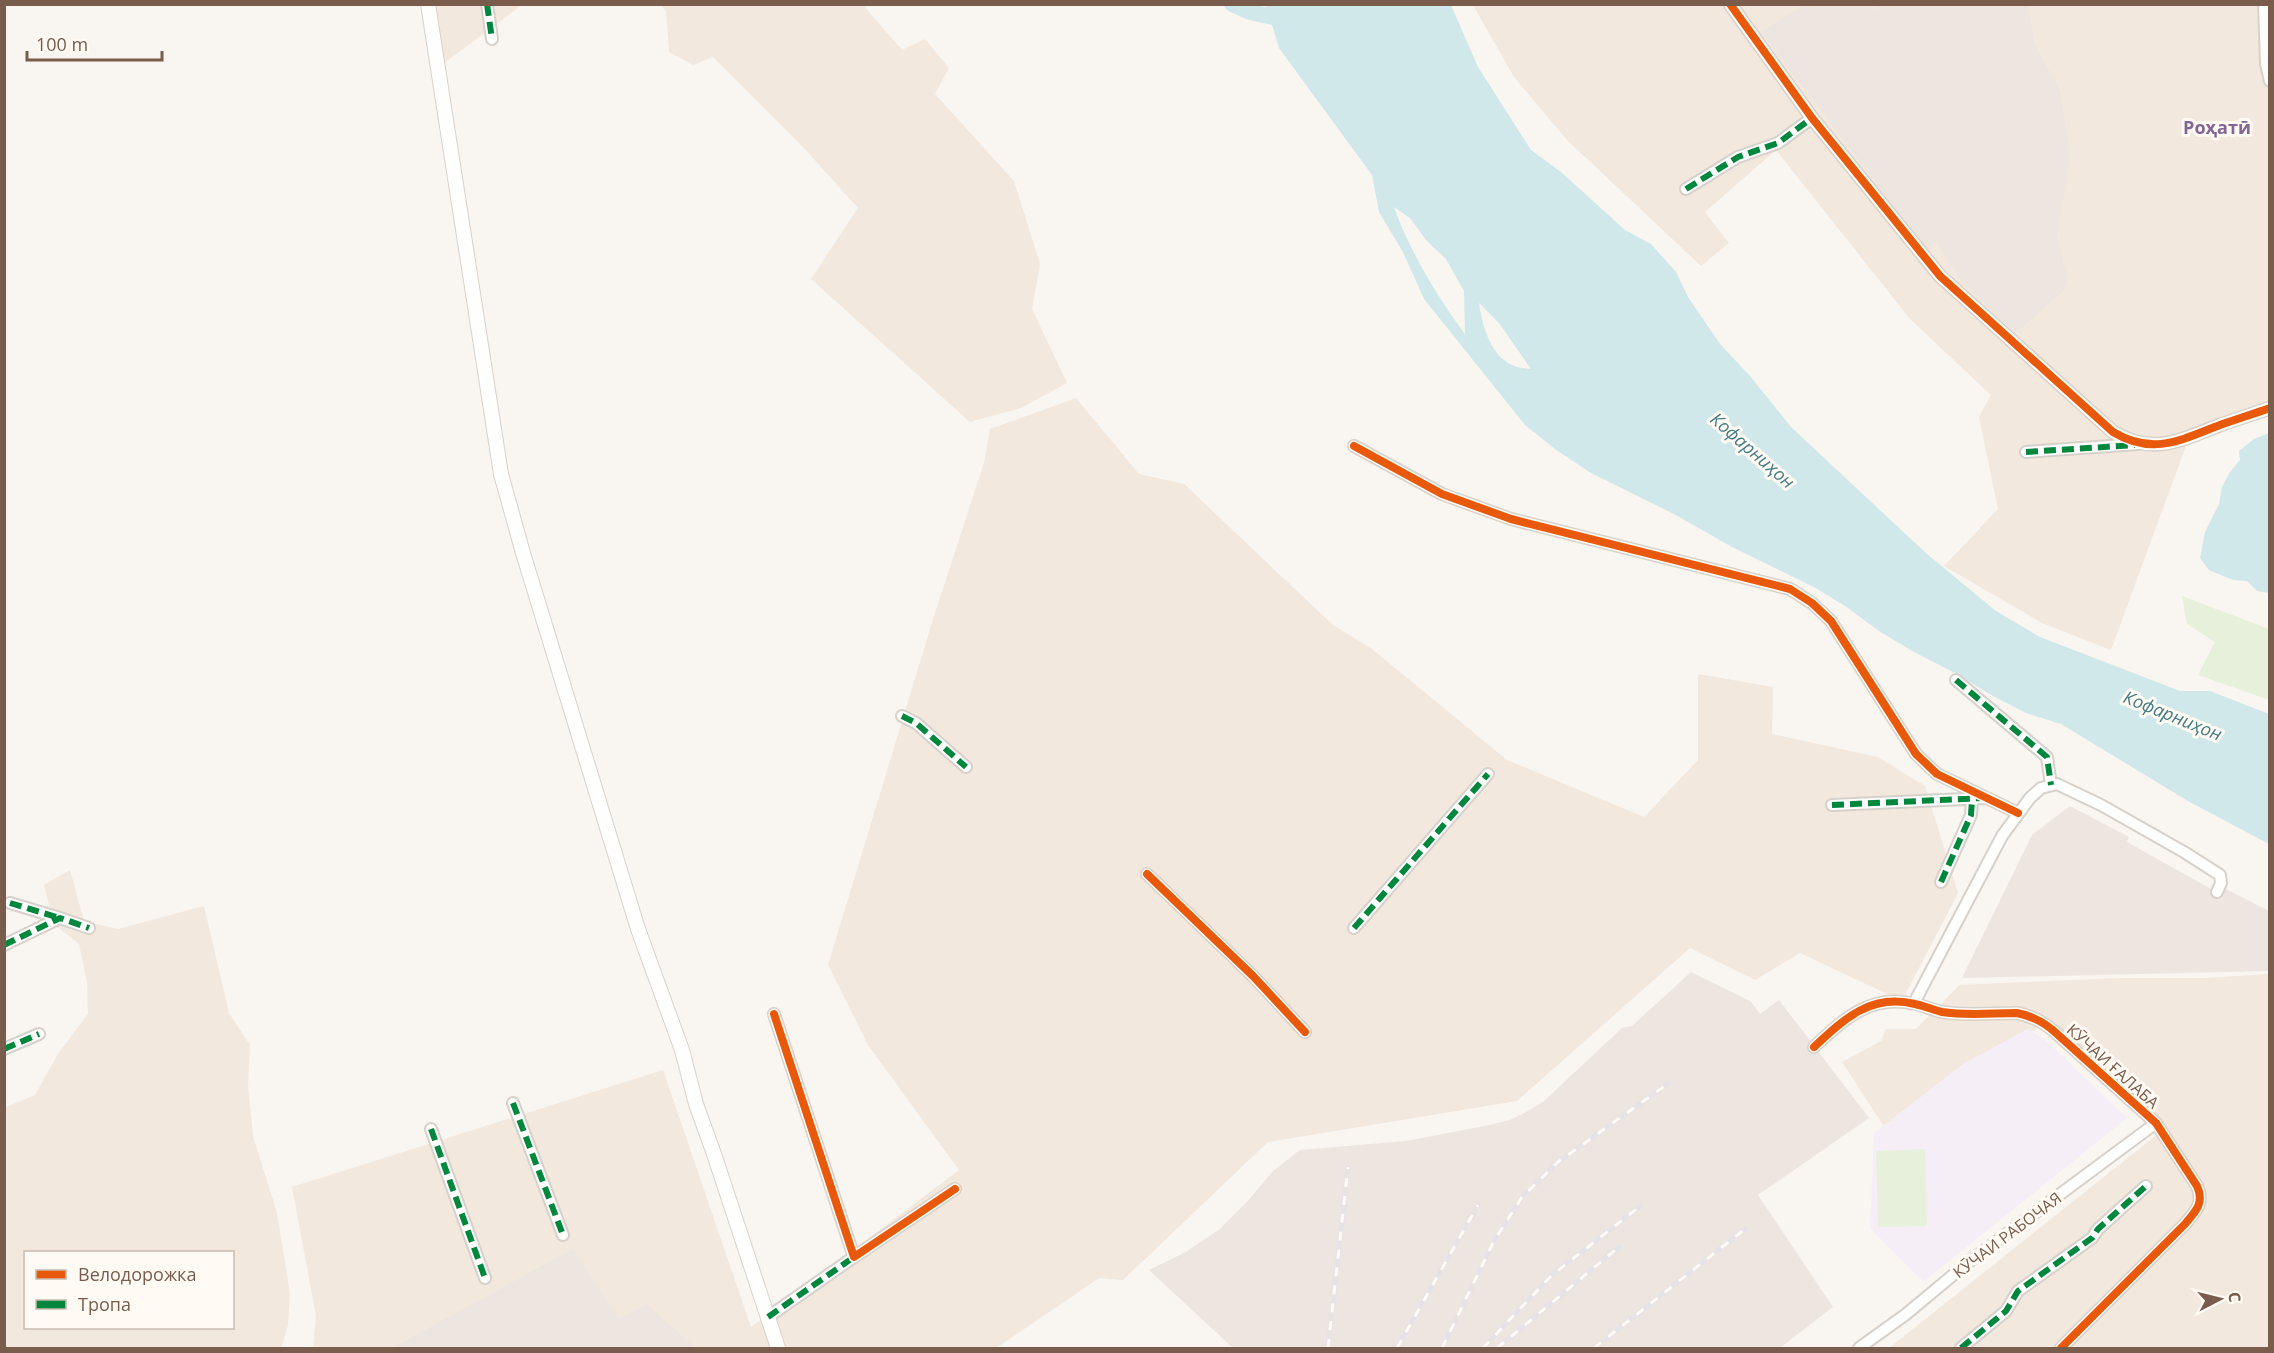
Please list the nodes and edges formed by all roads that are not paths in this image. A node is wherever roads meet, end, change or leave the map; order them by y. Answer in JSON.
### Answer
{"nodes":[{"id":1,"x":428,"y":4,"type":"edge"},
{"id":2,"x":487,"y":4,"type":"edge"},
{"id":3,"x":1730,"y":4,"type":"edge"},
{"id":4,"x":2264,"y":4,"type":"edge"},
{"id":5,"x":492,"y":39,"type":"dead end"},
{"id":6,"x":2270,"y":81,"type":"edge"},
{"id":7,"x":1812,"y":118,"type":"junction"},
{"id":8,"x":1686,"y":189,"type":"dead end"},
{"id":9,"x":2270,"y":408,"type":"edge"},
{"id":10,"x":2138,"y":444,"type":"junction"},
{"id":11,"x":1354,"y":446,"type":"dead end"},
{"id":12,"x":2026,"y":452,"type":"dead end"},
{"id":13,"x":1956,"y":680,"type":"dead end"},
{"id":14,"x":902,"y":716,"type":"dead end"},
{"id":15,"x":966,"y":767,"type":"dead end"},
{"id":16,"x":1488,"y":774,"type":"dead end"},
{"id":17,"x":2051,"y":785,"type":"junction"},
{"id":18,"x":1987,"y":798,"type":"junction"},
{"id":19,"x":1972,"y":800,"type":"junction"},
{"id":20,"x":1832,"y":805,"type":"dead end"},
{"id":21,"x":2018,"y":813,"type":"junction"},
{"id":22,"x":1147,"y":874,"type":"dead end"},
{"id":23,"x":1941,"y":882,"type":"dead end"},
{"id":24,"x":2217,"y":892,"type":"dead end"},
{"id":25,"x":10,"y":903,"type":"dead end"},
{"id":26,"x":60,"y":918,"type":"junction"},
{"id":27,"x":89,"y":928,"type":"dead end"},
{"id":28,"x":1354,"y":928,"type":"dead end"},
{"id":29,"x":4,"y":945,"type":"edge"},
{"id":30,"x":1914,"y":1003,"type":"junction"},
{"id":31,"x":774,"y":1014,"type":"dead end"},
{"id":32,"x":1305,"y":1032,"type":"dead end"},
{"id":33,"x":39,"y":1034,"type":"dead end"},
{"id":34,"x":1814,"y":1047,"type":"dead end"},
{"id":35,"x":4,"y":1049,"type":"edge"},
{"id":36,"x":513,"y":1103,"type":"dead end"},
{"id":37,"x":2156,"y":1123,"type":"junction"},
{"id":38,"x":431,"y":1129,"type":"dead end"},
{"id":39,"x":2146,"y":1186,"type":"dead end"},
{"id":40,"x":955,"y":1189,"type":"dead end"},
{"id":41,"x":563,"y":1235,"type":"dead end"},
{"id":42,"x":854,"y":1257,"type":"junction"},
{"id":43,"x":485,"y":1278,"type":"dead end"},
{"id":44,"x":768,"y":1317,"type":"junction"},
{"id":45,"x":778,"y":1348,"type":"edge"},
{"id":46,"x":1859,"y":1348,"type":"edge"},
{"id":47,"x":1961,"y":1348,"type":"edge"},
{"id":48,"x":2061,"y":1348,"type":"edge"}],
"edges":[{"from":1,"to":44,"type":"main road"},
{"from":2,"to":5,"type":"street"},
{"from":3,"to":7,"type":"street"},
{"from":4,"to":6,"type":"street"},
{"from":7,"to":8,"type":"street"},
{"from":7,"to":10,"type":"street"},
{"from":9,"to":10,"type":"street"},
{"from":10,"to":12,"type":"street"},
{"from":11,"to":18,"type":"street"},
{"from":13,"to":17,"type":"street"},
{"from":14,"to":15,"type":"street"},
{"from":16,"to":28,"type":"street"},
{"from":17,"to":21,"type":"street"},
{"from":17,"to":24,"type":"street"},
{"from":18,"to":19,"type":"street"},
{"from":18,"to":21,"type":"street"},
{"from":19,"to":20,"type":"street"},
{"from":19,"to":23,"type":"street"},
{"from":21,"to":30,"type":"street"},
{"from":22,"to":32,"type":"street"},
{"from":25,"to":26,"type":"street"},
{"from":26,"to":27,"type":"street"},
{"from":26,"to":29,"type":"street"},
{"from":30,"to":34,"type":"street","name":"КӮЧАИ ҒАЛАБА"},
{"from":30,"to":37,"type":"street","name":"КӮЧАИ ҒАЛАБА"},
{"from":31,"to":42,"type":"street"},
{"from":33,"to":35,"type":"street"},
{"from":36,"to":41,"type":"street"},
{"from":37,"to":46,"type":"street","name":"КӮЧАИ РАБОЧАЯ"},
{"from":37,"to":48,"type":"street","name":"КӮЧАИ ҒАЛАБА"},
{"from":38,"to":43,"type":"street"},
{"from":39,"to":47,"type":"street"},
{"from":40,"to":42,"type":"street"},
{"from":42,"to":44,"type":"street"},
{"from":44,"to":45,"type":"main road"}]}
